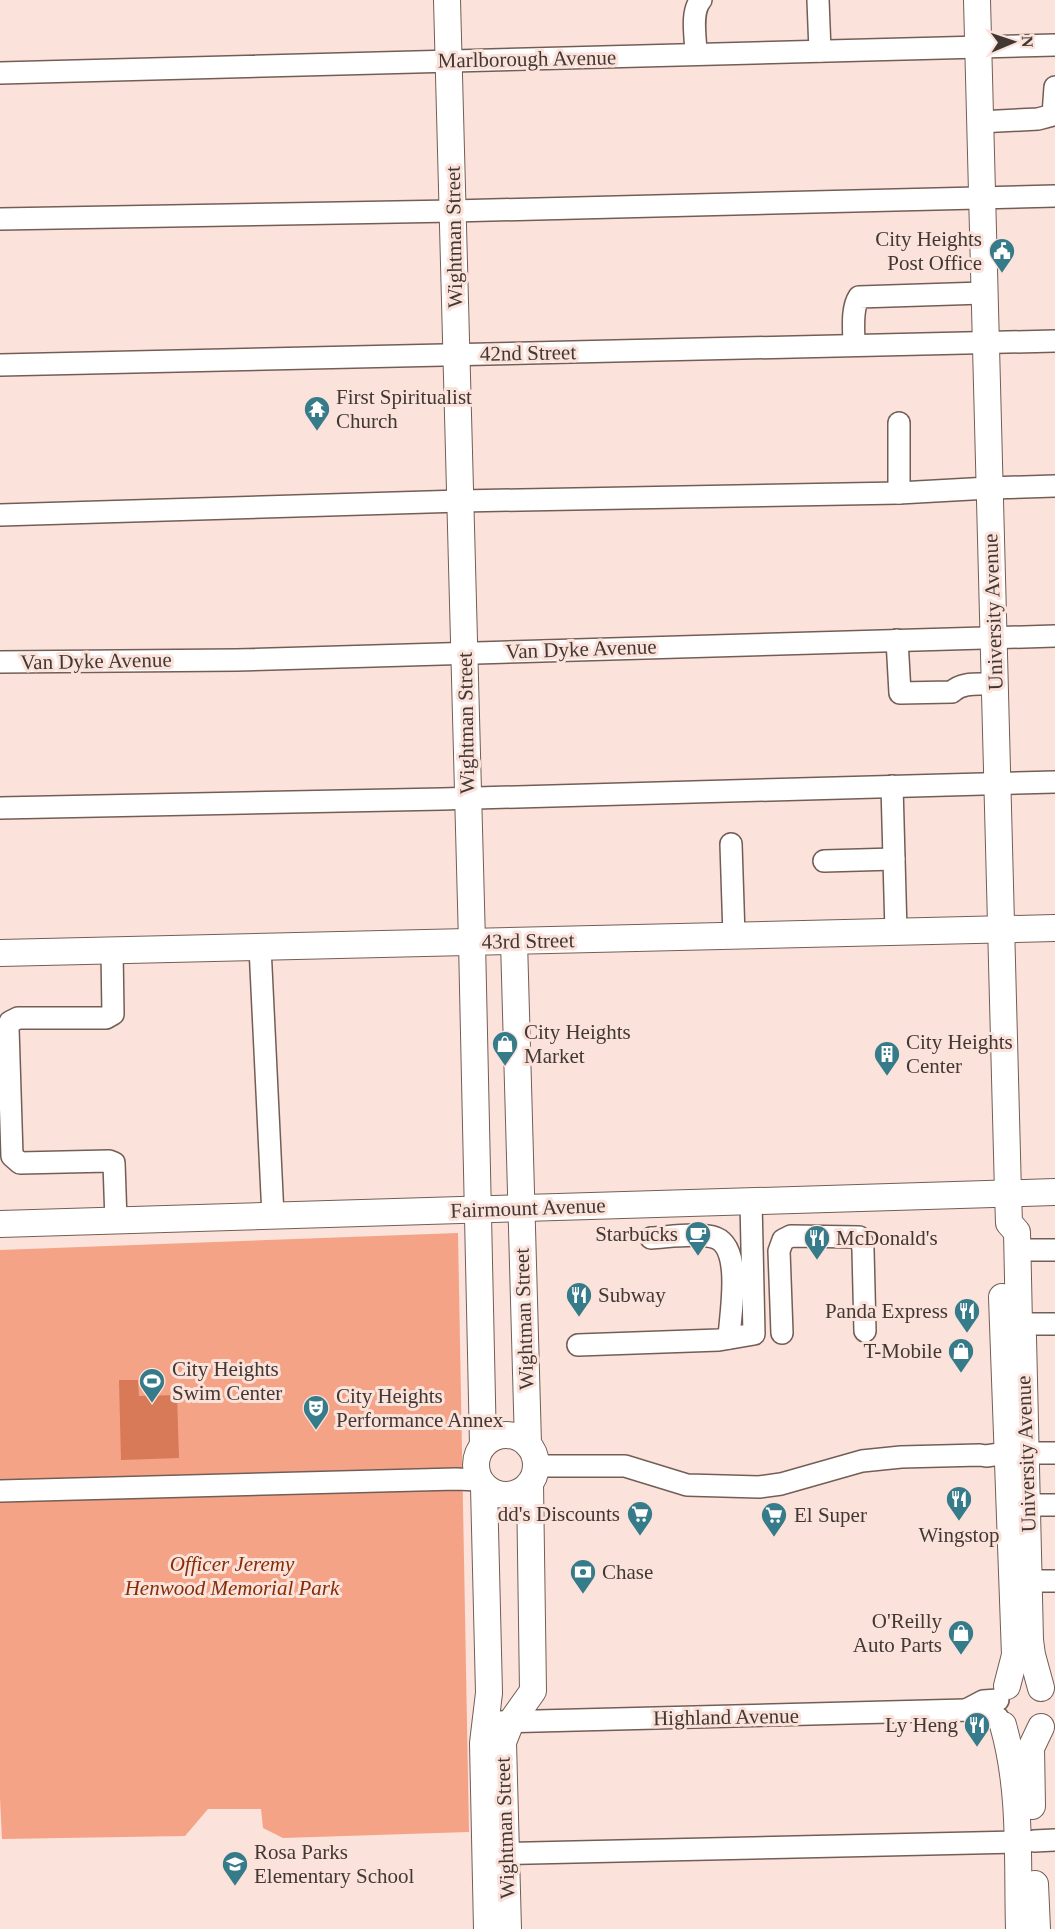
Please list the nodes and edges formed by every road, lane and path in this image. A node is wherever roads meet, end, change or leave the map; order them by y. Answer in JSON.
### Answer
{"nodes":[{"id":1,"x":447,"y":0,"type":"edge"},
{"id":2,"x":701,"y":0,"type":"edge"},
{"id":3,"x":818,"y":0,"type":"edge"},
{"id":4,"x":977,"y":0,"type":"edge"},
{"id":5,"x":1055,"y":45,"type":"edge"},
{"id":6,"x":978,"y":47,"type":"junction"},
{"id":7,"x":820,"y":51,"type":"junction"},
{"id":8,"x":696,"y":54,"type":"junction"},
{"id":9,"x":449,"y":61,"type":"junction"},
{"id":10,"x":0,"y":73,"type":"edge"},
{"id":11,"x":1055,"y":87,"type":"edge"},
{"id":12,"x":979,"y":122,"type":"junction"},
{"id":13,"x":1055,"y":196,"type":"edge"},
{"id":14,"x":981,"y":199,"type":"junction"},
{"id":15,"x":453,"y":211,"type":"junction"},
{"id":16,"x":0,"y":219,"type":"edge"},
{"id":17,"x":983,"y":293,"type":"junction"},
{"id":18,"x":1055,"y":341,"type":"edge"},
{"id":19,"x":985,"y":342,"type":"junction"},
{"id":20,"x":854,"y":345,"type":"junction"},
{"id":21,"x":457,"y":355,"type":"junction"},
{"id":22,"x":0,"y":365,"type":"edge"},
{"id":23,"x":899,"y":423,"type":"dead end"},
{"id":24,"x":1055,"y":486,"type":"edge"},
{"id":25,"x":989,"y":488,"type":"junction"},
{"id":26,"x":899,"y":493,"type":"junction"},
{"id":27,"x":461,"y":501,"type":"junction"},
{"id":28,"x":0,"y":515,"type":"edge"},
{"id":29,"x":1055,"y":636,"type":"edge"},
{"id":30,"x":994,"y":637,"type":"junction"},
{"id":31,"x":897,"y":640,"type":"junction"},
{"id":32,"x":465,"y":652,"type":"junction"},
{"id":33,"x":0,"y":662,"type":"edge"},
{"id":34,"x":995,"y":684,"type":"junction"},
{"id":35,"x":1055,"y":782,"type":"edge"},
{"id":36,"x":998,"y":783,"type":"junction"},
{"id":37,"x":892,"y":786,"type":"junction"},
{"id":38,"x":468,"y":798,"type":"junction"},
{"id":39,"x":0,"y":808,"type":"edge"},
{"id":40,"x":731,"y":844,"type":"dead end"},
{"id":41,"x":894,"y":859,"type":"junction"},
{"id":42,"x":824,"y":861,"type":"dead end"},
{"id":43,"x":1055,"y":928,"type":"edge"},
{"id":44,"x":1001,"y":929,"type":"junction"},
{"id":45,"x":896,"y":932,"type":"junction"},
{"id":46,"x":734,"y":936,"type":"junction"},
{"id":47,"x":514,"y":941,"type":"junction"},
{"id":48,"x":472,"y":942,"type":"junction"},
{"id":49,"x":260,"y":947,"type":"junction"},
{"id":50,"x":112,"y":951,"type":"junction"},
{"id":51,"x":0,"y":953,"type":"edge"},
{"id":52,"x":1055,"y":1192,"type":"edge"},
{"id":53,"x":1008,"y":1193,"type":"junction"},
{"id":54,"x":751,"y":1202,"type":"junction"},
{"id":55,"x":521,"y":1209,"type":"junction"},
{"id":56,"x":478,"y":1210,"type":"junction"},
{"id":57,"x":273,"y":1216,"type":"junction"},
{"id":58,"x":116,"y":1221,"type":"junction"},
{"id":59,"x":1009,"y":1223,"type":"junction"},
{"id":60,"x":0,"y":1224,"type":"edge"},
{"id":61,"x":651,"y":1238,"type":"dead end"},
{"id":62,"x":1017,"y":1250,"type":"junction"},
{"id":63,"x":1055,"y":1250,"type":"edge"},
{"id":64,"x":1019,"y":1324,"type":"junction"},
{"id":65,"x":1055,"y":1324,"type":"edge"},
{"id":66,"x":865,"y":1331,"type":"dead end"},
{"id":67,"x":782,"y":1333,"type":"dead end"},
{"id":68,"x":729,"y":1338,"type":"junction"},
{"id":69,"x":578,"y":1345,"type":"dead end"},
{"id":70,"x":483,"y":1445,"type":"junction"},
{"id":71,"x":1055,"y":1452,"type":"edge"},
{"id":72,"x":1017,"y":1453,"type":"junction"},
{"id":73,"x":531,"y":1465,"type":"junction"},
{"id":74,"x":482,"y":1483,"type":"junction"},
{"id":75,"x":0,"y":1491,"type":"edge"},
{"id":76,"x":1029,"y":1505,"type":"junction"},
{"id":77,"x":1055,"y":1505,"type":"edge"},
{"id":78,"x":1030,"y":1581,"type":"junction"},
{"id":79,"x":1055,"y":1581,"type":"edge"},
{"id":80,"x":1001,"y":1707,"type":"junction"},
{"id":81,"x":1048,"y":1708,"type":"edge"},
{"id":82,"x":511,"y":1722,"type":"junction"},
{"id":83,"x":485,"y":1723,"type":"junction"},
{"id":84,"x":1035,"y":1841,"type":"edge"},
{"id":85,"x":495,"y":1853,"type":"junction"},
{"id":86,"x":487,"y":1929,"type":"edge"},
{"id":87,"x":508,"y":1929,"type":"edge"},
{"id":88,"x":1019,"y":1929,"type":"edge"},
{"id":89,"x":1037,"y":1929,"type":"edge"}],
"edges":[{"from":1,"to":9,"type":"main road","name":"Wightman Street"},
{"from":2,"to":8,"type":"street"},
{"from":3,"to":7,"type":"street"},
{"from":4,"to":6,"type":"main road","name":"University Avenue"},
{"from":5,"to":6,"type":"street","name":"Marlborough Avenue"},
{"from":6,"to":7,"type":"street","name":"Marlborough Avenue"},
{"from":6,"to":12,"type":"main road","name":"University Avenue"},
{"from":7,"to":8,"type":"street","name":"Marlborough Avenue"},
{"from":8,"to":9,"type":"street","name":"Marlborough Avenue"},
{"from":9,"to":10,"type":"street","name":"Marlborough Avenue"},
{"from":9,"to":15,"type":"main road","name":"Wightman Street"},
{"from":11,"to":12,"type":"street"},
{"from":12,"to":14,"type":"main road","name":"University Avenue"},
{"from":13,"to":14,"type":"street"},
{"from":14,"to":15,"type":"street"},
{"from":14,"to":17,"type":"main road","name":"University Avenue"},
{"from":15,"to":16,"type":"street"},
{"from":15,"to":21,"type":"main road","name":"Wightman Street"},
{"from":17,"to":19,"type":"main road","name":"University Avenue"},
{"from":17,"to":20,"type":"street"},
{"from":18,"to":19,"type":"street","name":"42nd Street"},
{"from":19,"to":20,"type":"street","name":"42nd Street"},
{"from":19,"to":25,"type":"main road","name":"University Avenue"},
{"from":20,"to":21,"type":"street","name":"42nd Street"},
{"from":21,"to":22,"type":"street","name":"42nd Street"},
{"from":21,"to":27,"type":"main road","name":"Wightman Street"},
{"from":23,"to":26,"type":"street"},
{"from":24,"to":25,"type":"street"},
{"from":25,"to":26,"type":"street"},
{"from":25,"to":30,"type":"main road","name":"University Avenue"},
{"from":26,"to":27,"type":"street"},
{"from":27,"to":28,"type":"street"},
{"from":27,"to":32,"type":"main road","name":"Wightman Street"},
{"from":29,"to":30,"type":"street","name":"Van Dyke Avenue"},
{"from":30,"to":31,"type":"street","name":"Van Dyke Avenue"},
{"from":30,"to":34,"type":"main road","name":"University Avenue"},
{"from":31,"to":32,"type":"street","name":"Van Dyke Avenue"},
{"from":31,"to":34,"type":"street"},
{"from":32,"to":33,"type":"street","name":"Van Dyke Avenue"},
{"from":32,"to":38,"type":"main road","name":"Wightman Street"},
{"from":34,"to":36,"type":"main road","name":"University Avenue"},
{"from":35,"to":36,"type":"street"},
{"from":36,"to":37,"type":"street"},
{"from":36,"to":44,"type":"main road","name":"University Avenue"},
{"from":37,"to":38,"type":"street"},
{"from":37,"to":41,"type":"street"},
{"from":38,"to":39,"type":"street"},
{"from":38,"to":48,"type":"main road","name":"Wightman Street"},
{"from":40,"to":46,"type":"street"},
{"from":41,"to":42,"type":"street"},
{"from":41,"to":45,"type":"street"},
{"from":43,"to":44,"type":"main road","name":"43rd Street"},
{"from":44,"to":45,"type":"main road","name":"43rd Street"},
{"from":44,"to":53,"type":"main road","name":"University Avenue"},
{"from":45,"to":46,"type":"main road","name":"43rd Street"},
{"from":46,"to":47,"type":"main road","name":"43rd Street"},
{"from":47,"to":48,"type":"main road","name":"43rd Street"},
{"from":47,"to":55,"type":"main road","name":"Wightman Street"},
{"from":48,"to":49,"type":"main road","name":"43rd Street"},
{"from":48,"to":56,"type":"main road","name":"Wightman Street"},
{"from":49,"to":50,"type":"main road","name":"43rd Street"},
{"from":49,"to":57,"type":"street"},
{"from":50,"to":51,"type":"main road","name":"43rd Street"},
{"from":50,"to":58,"type":"street"},
{"from":52,"to":53,"type":"main road","name":"Fairmount Avenue"},
{"from":53,"to":54,"type":"main road","name":"Fairmount Avenue"},
{"from":53,"to":59,"type":"main road","name":"University Avenue"},
{"from":54,"to":55,"type":"main road","name":"Fairmount Avenue"},
{"from":54,"to":68,"type":"street"},
{"from":55,"to":56,"type":"main road","name":"Fairmount Avenue"},
{"from":55,"to":73,"type":"main road","name":"Wightman Street"},
{"from":56,"to":57,"type":"main road","name":"Fairmount Avenue"},
{"from":56,"to":70,"type":"main road","name":"Wightman Street"},
{"from":57,"to":58,"type":"main road","name":"Fairmount Avenue"},
{"from":58,"to":60,"type":"main road","name":"Fairmount Avenue"},
{"from":59,"to":62,"type":"main road","name":"University Avenue"},
{"from":59,"to":72,"type":"main road","name":"University Avenue"},
{"from":61,"to":68,"type":"street"},
{"from":62,"to":63,"type":"street"},
{"from":62,"to":64,"type":"main road","name":"University Avenue"},
{"from":64,"to":65,"type":"street"},
{"from":64,"to":72,"type":"main road","name":"University Avenue"},
{"from":66,"to":67,"type":"street"},
{"from":68,"to":69,"type":"street"},
{"from":70,"to":73,"type":"main road"},
{"from":70,"to":74,"type":"main road","name":"Wightman Street"},
{"from":71,"to":72,"type":"street"},
{"from":72,"to":73,"type":"street"},
{"from":72,"to":76,"type":"main road","name":"University Avenue"},
{"from":72,"to":80,"type":"main road","name":"University Avenue"},
{"from":73,"to":74,"type":"main road"},
{"from":73,"to":82,"type":"main road","name":"Wightman Street"},
{"from":74,"to":75,"type":"street"},
{"from":74,"to":83,"type":"main road","name":"Wightman Street"},
{"from":76,"to":77,"type":"street"},
{"from":76,"to":78,"type":"main road","name":"University Avenue"},
{"from":78,"to":79,"type":"street"},
{"from":78,"to":81,"type":"main road","name":"University Avenue"},
{"from":80,"to":81,"type":"main road"},
{"from":80,"to":81,"type":"main road"},
{"from":80,"to":82,"type":"street","name":"Highland Avenue"},
{"from":80,"to":84,"type":"main road","name":"University Avenue"},
{"from":81,"to":84,"type":"main road","name":"University Avenue"},
{"from":82,"to":83,"type":"street","name":"Highland Avenue"},
{"from":82,"to":85,"type":"main road","name":"Wightman Street"},
{"from":83,"to":85,"type":"main road","name":"Wightman Street"},
{"from":84,"to":85,"type":"street"},
{"from":84,"to":88,"type":"main road","name":"University Avenue"},
{"from":84,"to":89,"type":"main road","name":"University Avenue"},
{"from":85,"to":86,"type":"main road","name":"Wightman Street"},
{"from":85,"to":87,"type":"main road","name":"Wightman Street"}]}
